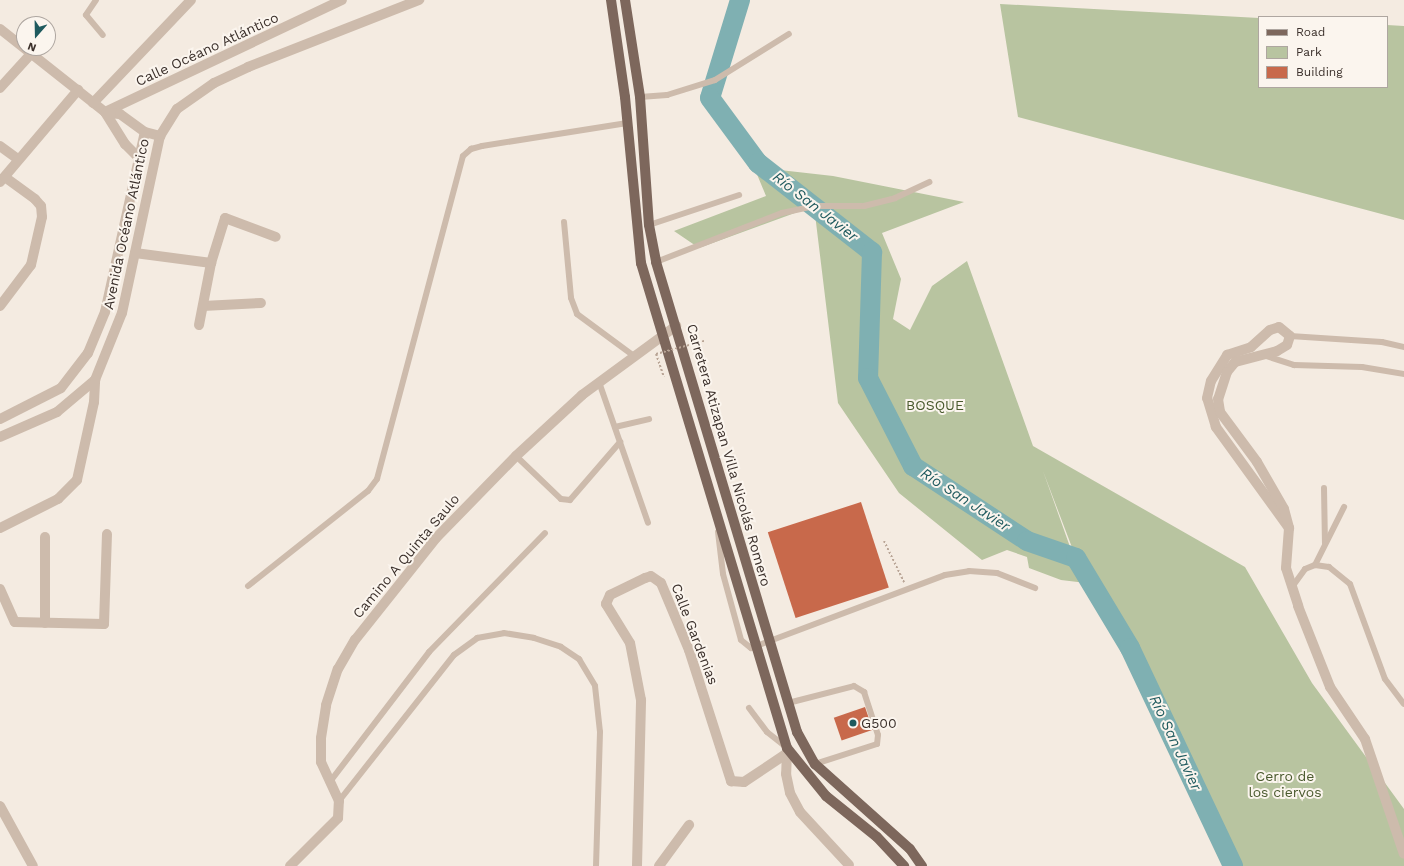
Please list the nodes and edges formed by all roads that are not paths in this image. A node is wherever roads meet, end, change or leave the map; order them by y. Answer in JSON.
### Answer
{"nodes":[{"id":1,"x":96,"y":0,"type":"edge"},
{"id":2,"x":190,"y":0,"type":"edge"},
{"id":3,"x":342,"y":0,"type":"edge"},
{"id":4,"x":419,"y":0,"type":"edge"},
{"id":5,"x":611,"y":0,"type":"edge"},
{"id":6,"x":625,"y":0,"type":"edge"},
{"id":7,"x":0,"y":29,"type":"edge"},
{"id":8,"x":789,"y":34,"type":"dead end"},
{"id":9,"x":103,"y":35,"type":"dead end"},
{"id":10,"x":16,"y":43,"type":"edge"},
{"id":11,"x":29,"y":56,"type":"edge"},
{"id":12,"x":31,"y":56,"type":"edge"},
{"id":13,"x":0,"y":88,"type":"edge"},
{"id":14,"x":78,"y":90,"type":"junction"},
{"id":15,"x":640,"y":97,"type":"junction"},
{"id":16,"x":93,"y":102,"type":"junction"},
{"id":17,"x":105,"y":112,"type":"junction"},
{"id":18,"x":628,"y":124,"type":"junction"},
{"id":19,"x":145,"y":132,"type":"junction"},
{"id":20,"x":160,"y":136,"type":"junction"},
{"id":21,"x":0,"y":146,"type":"edge"},
{"id":22,"x":138,"y":156,"type":"junction"},
{"id":23,"x":18,"y":159,"type":"junction"},
{"id":24,"x":2,"y":179,"type":"edge"},
{"id":25,"x":930,"y":182,"type":"dead end"},
{"id":26,"x":739,"y":195,"type":"dead end"},
{"id":27,"x":564,"y":222,"type":"dead end"},
{"id":28,"x":649,"y":225,"type":"junction"},
{"id":29,"x":276,"y":237,"type":"dead end"},
{"id":30,"x":135,"y":253,"type":"junction"},
{"id":31,"x":656,"y":262,"type":"junction"},
{"id":32,"x":211,"y":263,"type":"junction"},
{"id":33,"x":666,"y":293,"type":"junction"},
{"id":34,"x":649,"y":296,"type":"junction"},
{"id":35,"x":261,"y":303,"type":"dead end"},
{"id":36,"x":0,"y":306,"type":"edge"},
{"id":37,"x":203,"y":306,"type":"junction"},
{"id":38,"x":199,"y":325,"type":"dead end"},
{"id":39,"x":676,"y":326,"type":"junction"},
{"id":40,"x":663,"y":335,"type":"junction"},
{"id":41,"x":1290,"y":336,"type":"junction"},
{"id":42,"x":1404,"y":347,"type":"edge"},
{"id":43,"x":1262,"y":355,"type":"junction"},
{"id":44,"x":634,"y":356,"type":"junction"},
{"id":45,"x":1404,"y":374,"type":"edge"},
{"id":46,"x":94,"y":380,"type":"junction"},
{"id":47,"x":599,"y":382,"type":"junction"},
{"id":48,"x":0,"y":419,"type":"edge"},
{"id":49,"x":649,"y":419,"type":"dead end"},
{"id":50,"x":615,"y":427,"type":"junction"},
{"id":51,"x":0,"y":437,"type":"edge"},
{"id":52,"x":620,"y":442,"type":"junction"},
{"id":53,"x":516,"y":456,"type":"junction"},
{"id":54,"x":1324,"y":488,"type":"dead end"},
{"id":55,"x":1344,"y":507,"type":"dead end"},
{"id":56,"x":648,"y":523,"type":"dead end"},
{"id":57,"x":0,"y":528,"type":"edge"},
{"id":58,"x":1289,"y":528,"type":"junction"},
{"id":59,"x":545,"y":533,"type":"dead end"},
{"id":60,"x":107,"y":534,"type":"dead end"},
{"id":61,"x":45,"y":537,"type":"dead end"},
{"id":62,"x":1325,"y":545,"type":"junction"},
{"id":63,"x":1315,"y":565,"type":"junction"},
{"id":64,"x":248,"y":586,"type":"dead end"},
{"id":65,"x":1292,"y":587,"type":"junction"},
{"id":66,"x":1035,"y":588,"type":"dead end"},
{"id":67,"x":0,"y":589,"type":"edge"},
{"id":68,"x":45,"y":623,"type":"junction"},
{"id":69,"x":769,"y":642,"type":"junction"},
{"id":70,"x":756,"y":647,"type":"junction"},
{"id":71,"x":788,"y":703,"type":"junction"},
{"id":72,"x":1404,"y":704,"type":"edge"},
{"id":73,"x":749,"y":708,"type":"dead end"},
{"id":74,"x":786,"y":751,"type":"junction"},
{"id":75,"x":815,"y":764,"type":"junction"},
{"id":76,"x":329,"y":783,"type":"junction"},
{"id":77,"x":338,"y":801,"type":"junction"},
{"id":78,"x":0,"y":806,"type":"edge"},
{"id":79,"x":689,"y":825,"type":"dead end"},
{"id":80,"x":1404,"y":854,"type":"edge"},
{"id":81,"x":849,"y":865,"type":"edge"},
{"id":82,"x":33,"y":866,"type":"edge"},
{"id":83,"x":290,"y":866,"type":"edge"},
{"id":84,"x":596,"y":866,"type":"edge"},
{"id":85,"x":637,"y":866,"type":"edge"},
{"id":86,"x":659,"y":866,"type":"edge"},
{"id":87,"x":904,"y":866,"type":"edge"},
{"id":88,"x":922,"y":866,"type":"edge"}],
"edges":[{"from":1,"to":9,"type":"lane"},
{"from":2,"to":16,"type":"street"},
{"from":3,"to":17,"type":"street","name":"Calle Océano Atlántico"},
{"from":4,"to":20,"type":"street","name":"Avenida Océano Atlántico"},
{"from":5,"to":18,"type":"main road","name":"Carretera Atizapan Villa Nicolás Romero"},
{"from":6,"to":15,"type":"main road","name":"Carretera Atizapan Villa Nicolás Romero"},
{"from":7,"to":10,"type":"street"},
{"from":8,"to":15,"type":"lane"},
{"from":11,"to":13,"type":"street"},
{"from":12,"to":14,"type":"street"},
{"from":14,"to":16,"type":"street"},
{"from":14,"to":23,"type":"street"},
{"from":15,"to":28,"type":"main road","name":"Carretera Atizapan Villa Nicolás Romero"},
{"from":16,"to":17,"type":"street"},
{"from":17,"to":19,"type":"street"},
{"from":17,"to":22,"type":"street"},
{"from":18,"to":34,"type":"main road","name":"Carretera Atizapan Villa Nicolás Romero"},
{"from":18,"to":64,"type":"lane"},
{"from":19,"to":20,"type":"street"},
{"from":19,"to":22,"type":"street","name":"Avenida Océano Atlántico"},
{"from":20,"to":30,"type":"street","name":"Avenida Océano Atlántico"},
{"from":21,"to":23,"type":"street"},
{"from":22,"to":48,"type":"street","name":"Avenida Océano Atlántico"},
{"from":23,"to":24,"type":"street"},
{"from":24,"to":36,"type":"street"},
{"from":25,"to":31,"type":"lane"},
{"from":26,"to":28,"type":"lane"},
{"from":27,"to":44,"type":"lane"},
{"from":28,"to":31,"type":"main road","name":"Carretera Atizapan Villa Nicolás Romero"},
{"from":29,"to":32,"type":"street"},
{"from":30,"to":32,"type":"street"},
{"from":30,"to":46,"type":"street","name":"Avenida Océano Atlántico"},
{"from":31,"to":33,"type":"main road","name":"Carretera Atizapan Villa Nicolás Romero"},
{"from":32,"to":37,"type":"street"},
{"from":33,"to":34,"type":"lane"},
{"from":33,"to":39,"type":"main road","name":"Carretera Atizapan Villa Nicolás Romero"},
{"from":34,"to":40,"type":"main road","name":"Carretera Atizapan Villa Nicolás Romero"},
{"from":35,"to":37,"type":"street"},
{"from":37,"to":38,"type":"street"},
{"from":39,"to":40,"type":"street","name":"Camino A Quinta Saulo"},
{"from":39,"to":69,"type":"main road","name":"Carretera Atizapan Villa Nicolás Romero"},
{"from":40,"to":44,"type":"street","name":"Camino A Quinta Saulo"},
{"from":40,"to":70,"type":"main road","name":"Carretera Atizapan Villa Nicolás Romero"},
{"from":41,"to":42,"type":"lane"},
{"from":41,"to":43,"type":"street"},
{"from":41,"to":58,"type":"street"},
{"from":43,"to":45,"type":"lane"},
{"from":43,"to":58,"type":"street"},
{"from":44,"to":47,"type":"street","name":"Camino A Quinta Saulo"},
{"from":46,"to":51,"type":"street","name":"Avenida Océano Atlántico"},
{"from":46,"to":57,"type":"street"},
{"from":47,"to":50,"type":"lane"},
{"from":47,"to":53,"type":"street","name":"Camino A Quinta Saulo"},
{"from":49,"to":50,"type":"lane"},
{"from":50,"to":52,"type":"lane"},
{"from":52,"to":53,"type":"lane"},
{"from":52,"to":56,"type":"lane"},
{"from":53,"to":76,"type":"street","name":"Camino A Quinta Saulo"},
{"from":54,"to":62,"type":"lane"},
{"from":55,"to":62,"type":"lane"},
{"from":58,"to":65,"type":"street"},
{"from":59,"to":76,"type":"lane"},
{"from":60,"to":68,"type":"street"},
{"from":61,"to":68,"type":"street"},
{"from":62,"to":63,"type":"lane"},
{"from":63,"to":65,"type":"lane"},
{"from":63,"to":72,"type":"lane"},
{"from":65,"to":80,"type":"street"},
{"from":66,"to":69,"type":"lane"},
{"from":67,"to":68,"type":"street"},
{"from":69,"to":70,"type":"lane"},
{"from":69,"to":71,"type":"main road","name":"Carretera Atizapan Villa Nicolás Romero"},
{"from":70,"to":74,"type":"main road","name":"Carretera Atizapan Villa Nicolás Romero"},
{"from":71,"to":75,"type":"main road","name":"Carretera Atizapan Villa Nicolás Romero"},
{"from":71,"to":75,"type":"lane"},
{"from":73,"to":74,"type":"lane"},
{"from":74,"to":81,"type":"street"},
{"from":74,"to":85,"type":"street","name":"Calle Gardenias"},
{"from":74,"to":87,"type":"main road","name":"Carretera Atizapan Villa Nicolás Romero"},
{"from":75,"to":88,"type":"main road","name":"Carretera Atizapan Villa Nicolás Romero"},
{"from":76,"to":77,"type":"street","name":"Camino A Quinta Saulo"},
{"from":77,"to":83,"type":"street"},
{"from":77,"to":84,"type":"lane"},
{"from":78,"to":82,"type":"street"},
{"from":79,"to":86,"type":"street"}]}
